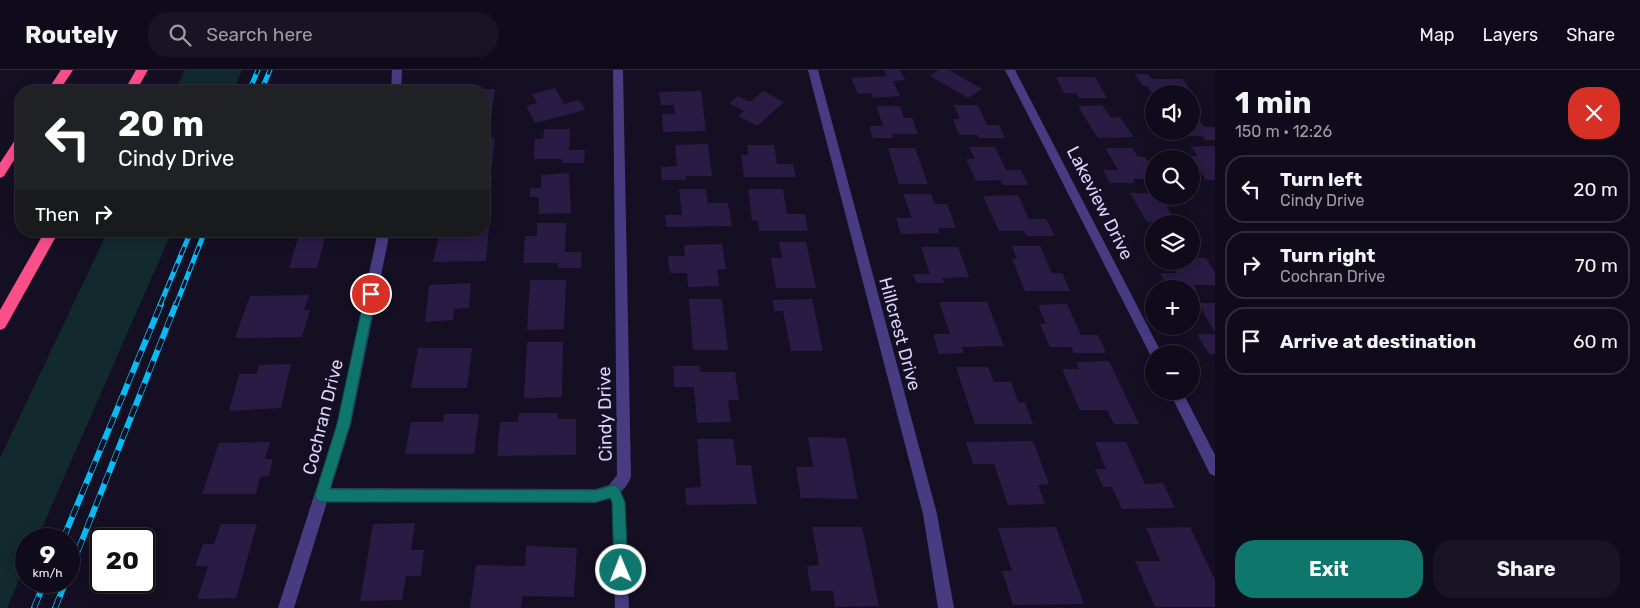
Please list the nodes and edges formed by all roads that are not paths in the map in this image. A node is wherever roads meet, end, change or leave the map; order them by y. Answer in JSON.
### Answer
{"nodes":[{"id":1,"x":67,"y":70,"type":"edge"},
{"id":2,"x":142,"y":70,"type":"edge"},
{"id":3,"x":397,"y":70,"type":"edge"},
{"id":4,"x":618,"y":70,"type":"edge"},
{"id":5,"x":813,"y":70,"type":"edge"},
{"id":6,"x":1010,"y":70,"type":"edge"},
{"id":7,"x":58,"y":85,"type":"edge"},
{"id":8,"x":133,"y":85,"type":"edge"},
{"id":9,"x":396,"y":85,"type":"edge"},
{"id":10,"x":15,"y":149,"type":"edge"},
{"id":11,"x":0,"y":173,"type":"edge"},
{"id":12,"x":49,"y":237,"type":"edge"},
{"id":13,"x":383,"y":237,"type":"edge"},
{"id":14,"x":0,"y":324,"type":"edge"},
{"id":15,"x":1151,"y":345,"type":"edge"},
{"id":16,"x":1180,"y":400,"type":"edge"},
{"id":17,"x":1215,"y":469,"type":"edge"},
{"id":18,"x":613,"y":491,"type":"junction"},
{"id":19,"x":322,"y":495,"type":"junction"},
{"id":20,"x":286,"y":608,"type":"edge"},
{"id":21,"x":622,"y":608,"type":"edge"},
{"id":22,"x":946,"y":608,"type":"edge"}],
"edges":[{"from":1,"to":7,"type":"highway"},
{"from":2,"to":8,"type":"highway"},
{"from":3,"to":9,"type":"street"},
{"from":4,"to":18,"type":"street","name":"Cindy Drive"},
{"from":5,"to":22,"type":"street","name":"Hillcrest Drive"},
{"from":6,"to":15,"type":"street","name":"Lakeview Drive"},
{"from":10,"to":11,"type":"highway"},
{"from":12,"to":14,"type":"highway"},
{"from":13,"to":19,"type":"street","name":"Cochran Drive"},
{"from":16,"to":17,"type":"street"},
{"from":18,"to":19,"type":"street"},
{"from":18,"to":21,"type":"lane"},
{"from":19,"to":20,"type":"street","name":"Cochran Drive"}]}
